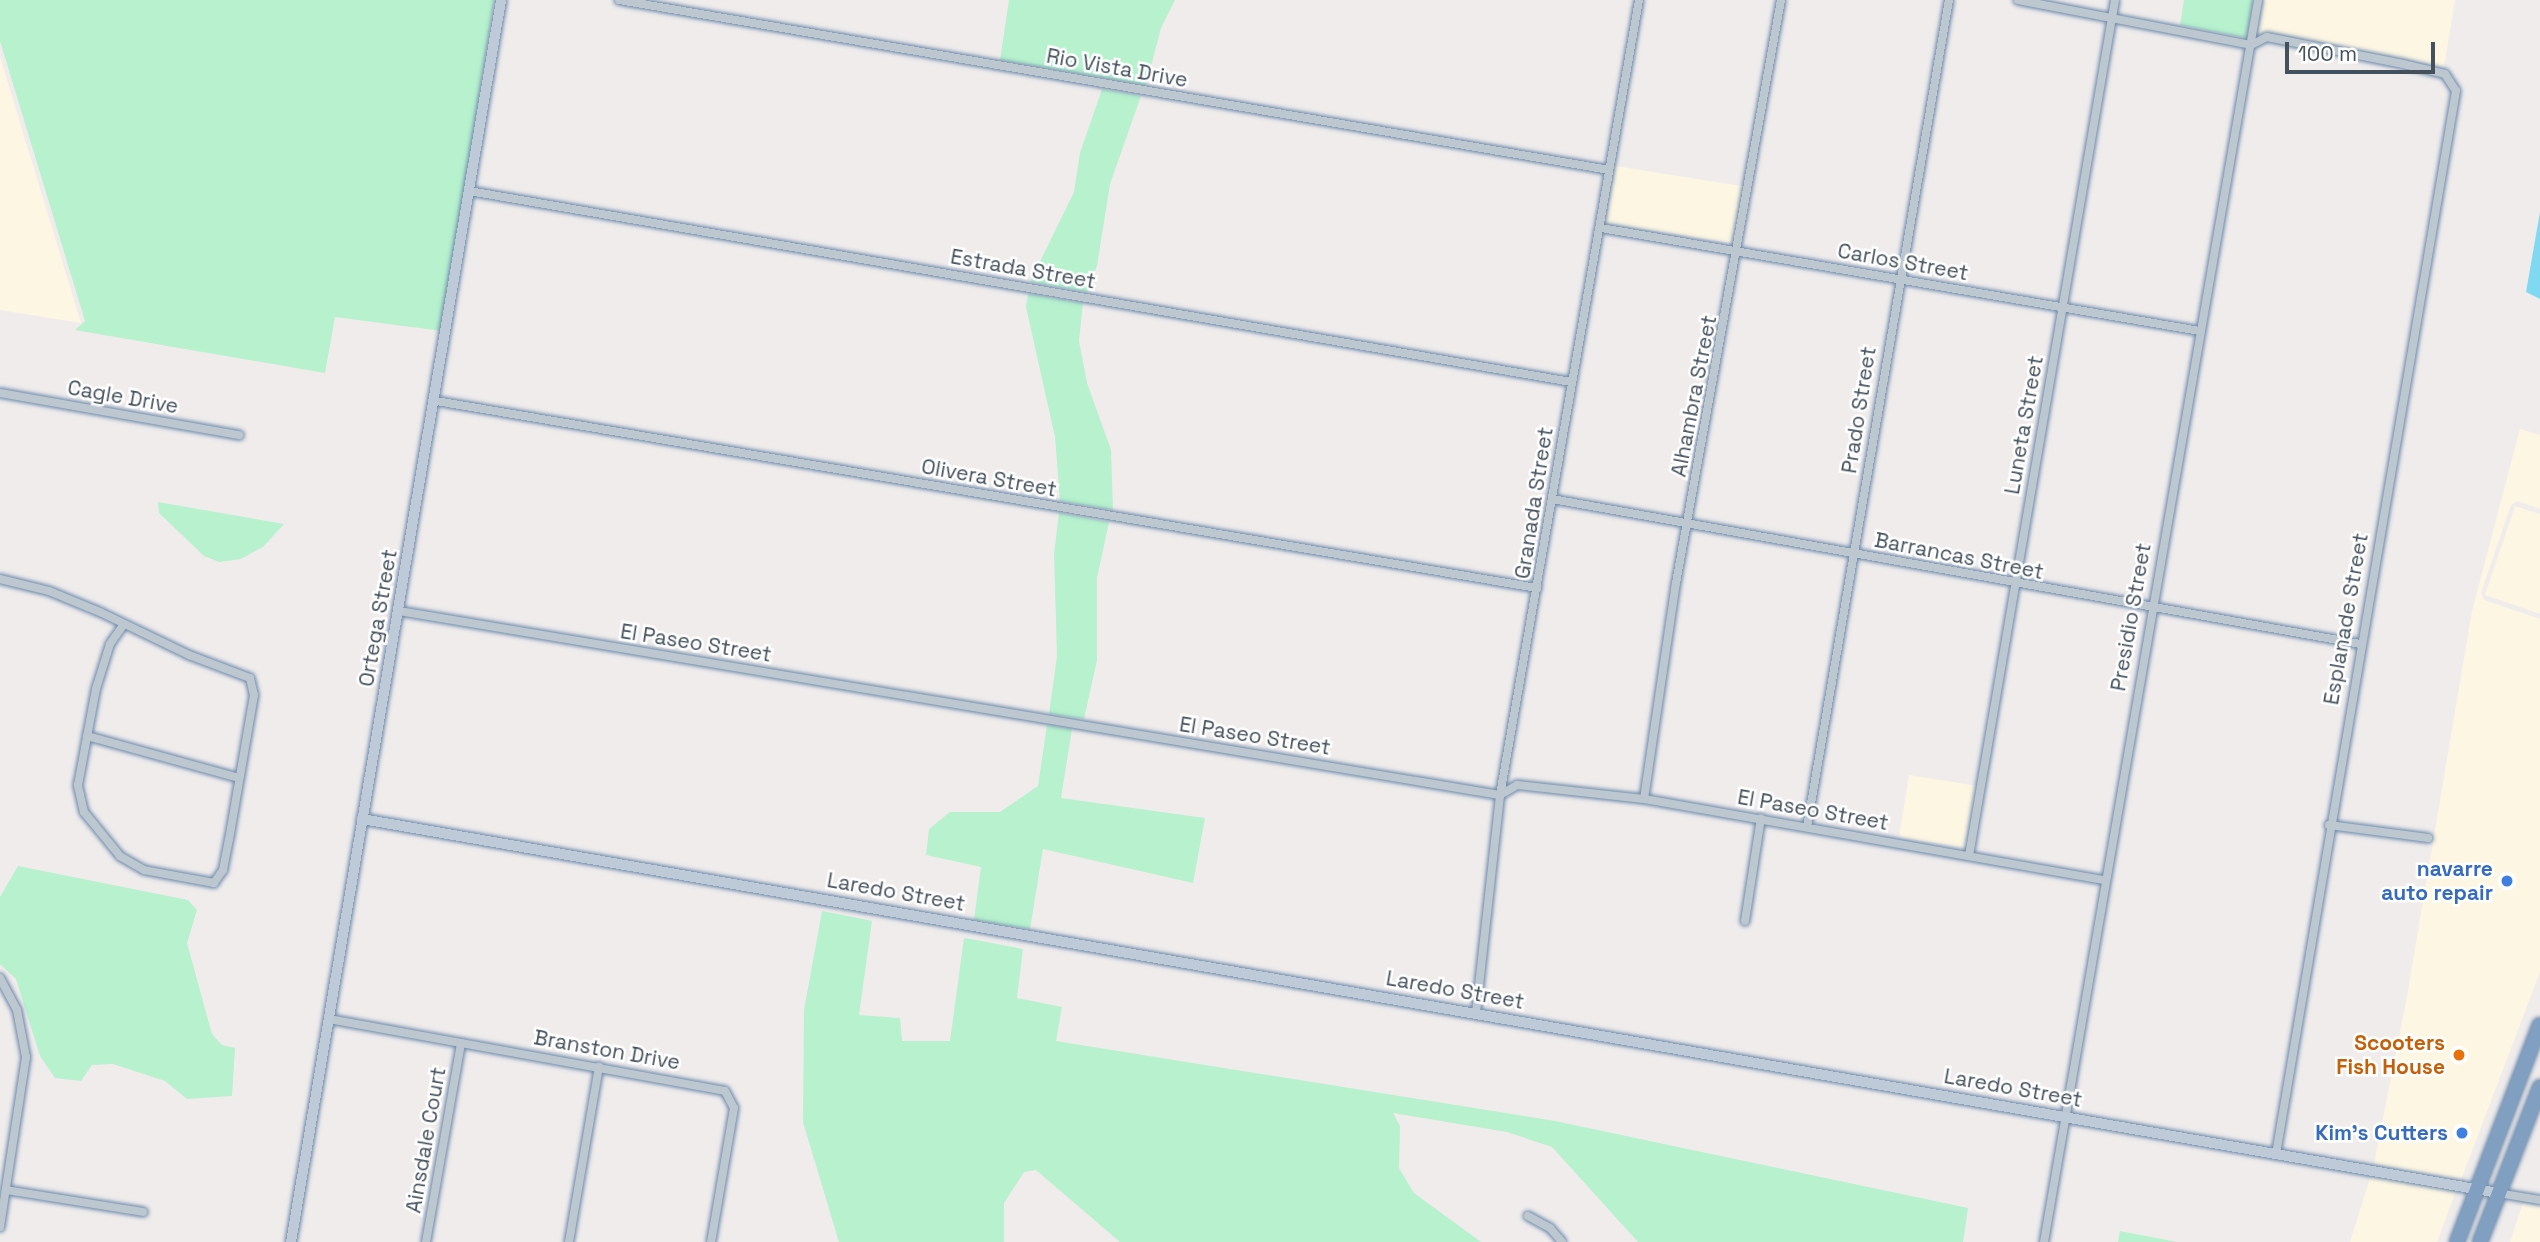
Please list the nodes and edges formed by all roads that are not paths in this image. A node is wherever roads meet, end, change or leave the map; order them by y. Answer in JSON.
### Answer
{"nodes":[{"id":1,"x":501,"y":0,"type":"edge"},
{"id":2,"x":619,"y":0,"type":"edge"},
{"id":3,"x":1639,"y":0,"type":"edge"},
{"id":4,"x":1781,"y":0,"type":"edge"},
{"id":5,"x":1949,"y":0,"type":"edge"},
{"id":6,"x":2018,"y":0,"type":"edge"},
{"id":7,"x":2115,"y":0,"type":"edge"},
{"id":8,"x":2258,"y":0,"type":"edge"},
{"id":9,"x":2112,"y":18,"type":"junction"},
{"id":10,"x":2251,"y":45,"type":"junction"},
{"id":11,"x":1609,"y":170,"type":"junction"},
{"id":12,"x":469,"y":191,"type":"junction"},
{"id":13,"x":1601,"y":228,"type":"junction"},
{"id":14,"x":1738,"y":252,"type":"junction"},
{"id":15,"x":1899,"y":280,"type":"junction"},
{"id":16,"x":2062,"y":307,"type":"junction"},
{"id":17,"x":2200,"y":331,"type":"junction"},
{"id":18,"x":1571,"y":382,"type":"junction"},
{"id":19,"x":0,"y":393,"type":"edge"},
{"id":20,"x":436,"y":401,"type":"junction"},
{"id":21,"x":239,"y":435,"type":"dead end"},
{"id":22,"x":1552,"y":499,"type":"junction"},
{"id":23,"x":1688,"y":522,"type":"junction"},
{"id":24,"x":1853,"y":554,"type":"junction"},
{"id":25,"x":0,"y":579,"type":"edge"},
{"id":26,"x":2014,"y":584,"type":"junction"},
{"id":27,"x":1537,"y":588,"type":"junction"},
{"id":28,"x":2150,"y":609,"type":"junction"},
{"id":29,"x":399,"y":611,"type":"junction"},
{"id":30,"x":124,"y":624,"type":"junction"},
{"id":31,"x":2360,"y":644,"type":"junction"},
{"id":32,"x":87,"y":736,"type":"junction"},
{"id":33,"x":239,"y":778,"type":"junction"},
{"id":34,"x":1500,"y":795,"type":"junction"},
{"id":35,"x":1644,"y":799,"type":"junction"},
{"id":36,"x":1761,"y":818,"type":"junction"},
{"id":37,"x":362,"y":819,"type":"junction"},
{"id":38,"x":2329,"y":825,"type":"junction"},
{"id":39,"x":1807,"y":827,"type":"junction"},
{"id":40,"x":2428,"y":838,"type":"dead end"},
{"id":41,"x":1969,"y":856,"type":"junction"},
{"id":42,"x":2103,"y":880,"type":"junction"},
{"id":43,"x":1745,"y":921,"type":"dead end"},
{"id":44,"x":0,"y":978,"type":"edge"},
{"id":45,"x":1475,"y":1013,"type":"junction"},
{"id":46,"x":329,"y":1019,"type":"junction"},
{"id":47,"x":2540,"y":1025,"type":"edge"},
{"id":48,"x":461,"y":1043,"type":"junction"},
{"id":49,"x":599,"y":1067,"type":"junction"},
{"id":50,"x":2540,"y":1087,"type":"edge"},
{"id":51,"x":2066,"y":1117,"type":"junction"},
{"id":52,"x":2276,"y":1154,"type":"junction"},
{"id":53,"x":2478,"y":1189,"type":"junction"},
{"id":54,"x":6,"y":1190,"type":"junction"},
{"id":55,"x":2498,"y":1193,"type":"junction"},
{"id":56,"x":2540,"y":1200,"type":"edge"},
{"id":57,"x":144,"y":1212,"type":"dead end"},
{"id":58,"x":1528,"y":1216,"type":"dead end"},
{"id":59,"x":0,"y":1227,"type":"edge"},
{"id":60,"x":291,"y":1242,"type":"edge"},
{"id":61,"x":426,"y":1242,"type":"edge"},
{"id":62,"x":569,"y":1242,"type":"edge"},
{"id":63,"x":711,"y":1242,"type":"edge"},
{"id":64,"x":1562,"y":1242,"type":"edge"},
{"id":65,"x":2044,"y":1242,"type":"edge"},
{"id":66,"x":2457,"y":1242,"type":"edge"},
{"id":67,"x":2480,"y":1242,"type":"edge"}],
"edges":[{"from":1,"to":12,"type":"street","name":"Ortega Street"},
{"from":2,"to":11,"type":"street","name":"Rio Vista Drive"},
{"from":3,"to":11,"type":"street","name":"Granada Street"},
{"from":4,"to":14,"type":"street","name":"Alhambra Street"},
{"from":5,"to":15,"type":"street","name":"Prado Street"},
{"from":6,"to":9,"type":"street"},
{"from":7,"to":9,"type":"street","name":"Luneta Street"},
{"from":8,"to":10,"type":"street","name":"Presidio Street"},
{"from":9,"to":10,"type":"street"},
{"from":9,"to":16,"type":"street","name":"Luneta Street"},
{"from":10,"to":17,"type":"street","name":"Presidio Street"},
{"from":10,"to":31,"type":"street","name":"Esplanade Street"},
{"from":11,"to":13,"type":"street","name":"Granada Street"},
{"from":12,"to":18,"type":"street","name":"Estrada Street"},
{"from":12,"to":20,"type":"street","name":"Ortega Street"},
{"from":13,"to":14,"type":"street","name":"Carlos Street"},
{"from":13,"to":18,"type":"street","name":"Granada Street"},
{"from":14,"to":15,"type":"street","name":"Carlos Street"},
{"from":14,"to":23,"type":"street","name":"Alhambra Street"},
{"from":15,"to":16,"type":"street","name":"Carlos Street"},
{"from":15,"to":24,"type":"street","name":"Prado Street"},
{"from":16,"to":17,"type":"street","name":"Carlos Street"},
{"from":16,"to":26,"type":"street","name":"Luneta Street"},
{"from":17,"to":28,"type":"street","name":"Presidio Street"},
{"from":18,"to":22,"type":"street","name":"Granada Street"},
{"from":19,"to":21,"type":"street","name":"Cagle Drive"},
{"from":20,"to":27,"type":"street","name":"Olivera Street"},
{"from":20,"to":29,"type":"street","name":"Ortega Street"},
{"from":22,"to":23,"type":"street","name":"Barrancas Street"},
{"from":22,"to":27,"type":"street","name":"Granada Street"},
{"from":23,"to":24,"type":"street","name":"Barrancas Street"},
{"from":23,"to":35,"type":"street","name":"Alhambra Street"},
{"from":24,"to":26,"type":"street","name":"Barrancas Street"},
{"from":24,"to":39,"type":"street","name":"Prado Street"},
{"from":25,"to":30,"type":"street"},
{"from":26,"to":28,"type":"street","name":"Barrancas Street"},
{"from":26,"to":41,"type":"street","name":"Luneta Street"},
{"from":27,"to":34,"type":"street","name":"Granada Street"},
{"from":28,"to":31,"type":"street","name":"Barrancas Street"},
{"from":28,"to":42,"type":"street","name":"Presidio Street"},
{"from":29,"to":34,"type":"street","name":"El Paseo Street"},
{"from":29,"to":37,"type":"street","name":"Ortega Street"},
{"from":30,"to":32,"type":"street"},
{"from":30,"to":33,"type":"street"},
{"from":31,"to":38,"type":"street","name":"Esplanade Street"},
{"from":32,"to":33,"type":"street"},
{"from":32,"to":33,"type":"street"},
{"from":34,"to":35,"type":"street","name":"El Paseo Street"},
{"from":34,"to":45,"type":"street","name":"Granada Street"},
{"from":35,"to":36,"type":"street","name":"El Paseo Street"},
{"from":36,"to":39,"type":"street","name":"El Paseo Street"},
{"from":36,"to":43,"type":"street"},
{"from":37,"to":45,"type":"street","name":"Laredo Street"},
{"from":37,"to":46,"type":"street","name":"Ortega Street"},
{"from":38,"to":40,"type":"street"},
{"from":38,"to":52,"type":"street","name":"Esplanade Street"},
{"from":39,"to":41,"type":"street","name":"El Paseo Street"},
{"from":41,"to":42,"type":"street","name":"El Paseo Street"},
{"from":42,"to":51,"type":"street","name":"Presidio Street"},
{"from":44,"to":54,"type":"street"},
{"from":45,"to":51,"type":"street","name":"Laredo Street"},
{"from":46,"to":48,"type":"street","name":"Branston Drive"},
{"from":46,"to":60,"type":"street","name":"Ortega Street"},
{"from":47,"to":53,"type":"highway"},
{"from":48,"to":49,"type":"street","name":"Branston Drive"},
{"from":48,"to":61,"type":"street","name":"Ainsdale Court"},
{"from":49,"to":62,"type":"street"},
{"from":49,"to":63,"type":"street","name":"Branston Drive"},
{"from":50,"to":55,"type":"highway"},
{"from":51,"to":52,"type":"street","name":"Laredo Street"},
{"from":51,"to":65,"type":"street","name":"Presidio Street"},
{"from":52,"to":53,"type":"street","name":"Laredo Street"},
{"from":53,"to":55,"type":"street","name":"Laredo Street"},
{"from":53,"to":66,"type":"highway"},
{"from":54,"to":57,"type":"street"},
{"from":54,"to":59,"type":"street"},
{"from":55,"to":56,"type":"street","name":"Laredo Street"},
{"from":55,"to":67,"type":"highway"},
{"from":58,"to":64,"type":"street"}]}
